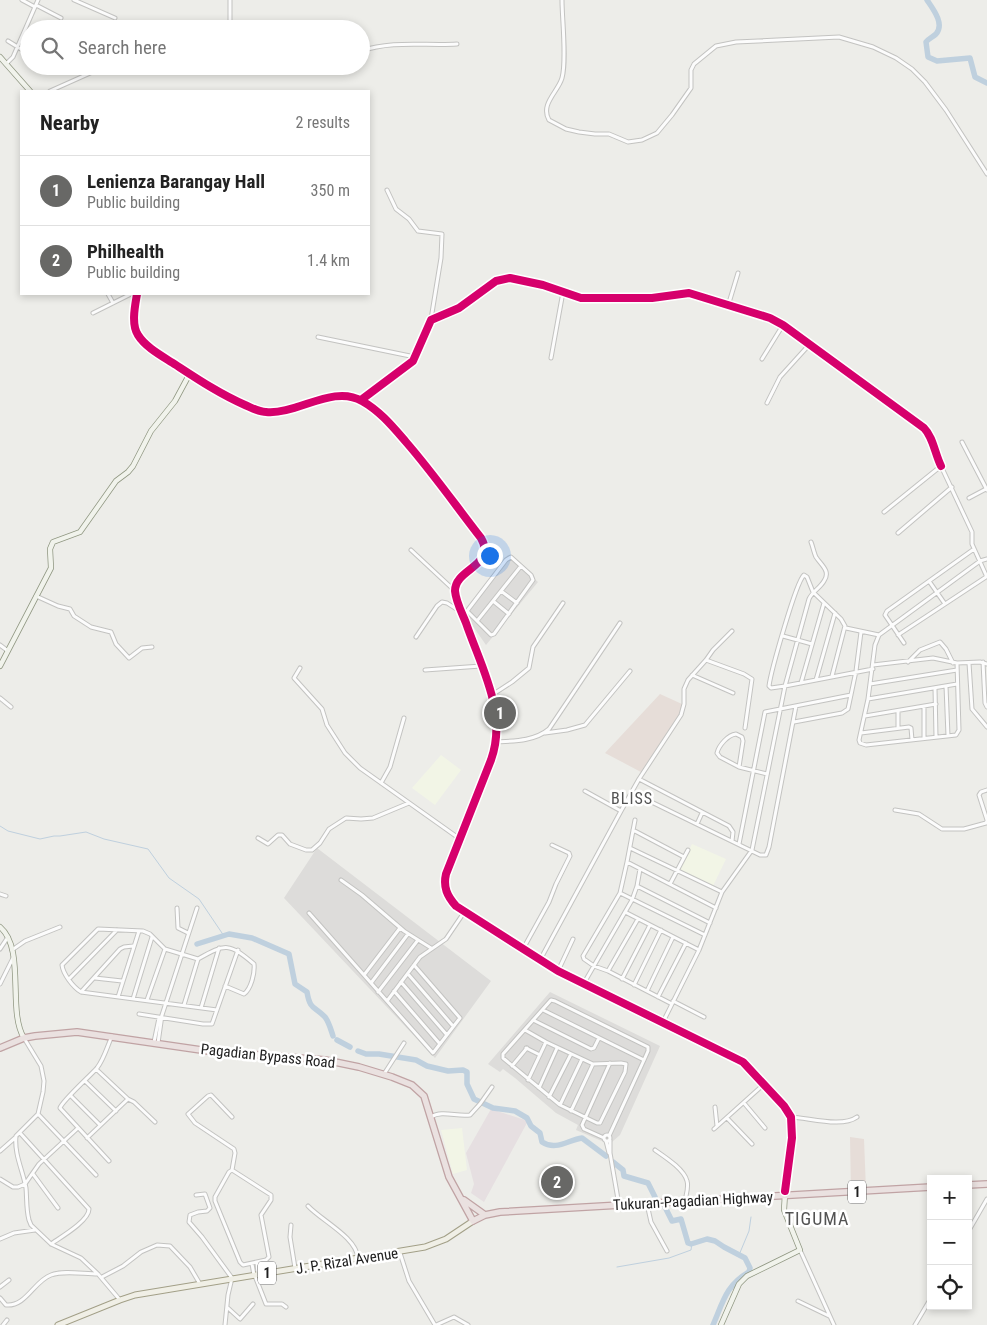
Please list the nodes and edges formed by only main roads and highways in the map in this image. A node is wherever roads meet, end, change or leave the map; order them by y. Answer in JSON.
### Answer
{"nodes":[{"id":1,"x":0,"y":1048,"type":"edge"},
{"id":2,"x":987,"y":1184,"type":"edge"},
{"id":3,"x":972,"y":1185,"type":"edge"},
{"id":4,"x":927,"y":1187,"type":"edge"},
{"id":5,"x":461,"y":1197,"type":"junction"},
{"id":6,"x":485,"y":1215,"type":"junction"},
{"id":7,"x":473,"y":1221,"type":"junction"},
{"id":8,"x":58,"y":1325,"type":"edge"}],
"edges":[{"from":1,"to":5,"type":"highway","name":"Pagadian Bypass Road"},
{"from":2,"to":3,"type":"highway"},
{"from":4,"to":6,"type":"highway","name":"Tukuran-Pagadian Highway","number":"1"},
{"from":5,"to":6,"type":"highway","name":"Pagadian Bypass Road"},
{"from":5,"to":7,"type":"highway","name":"Pagadian Bypass Road"},
{"from":6,"to":7,"type":"highway","name":"J. P. Rizal Avenue","number":"1"},
{"from":7,"to":8,"type":"main road","name":"J. P. Rizal Avenue","number":"1"}]}
